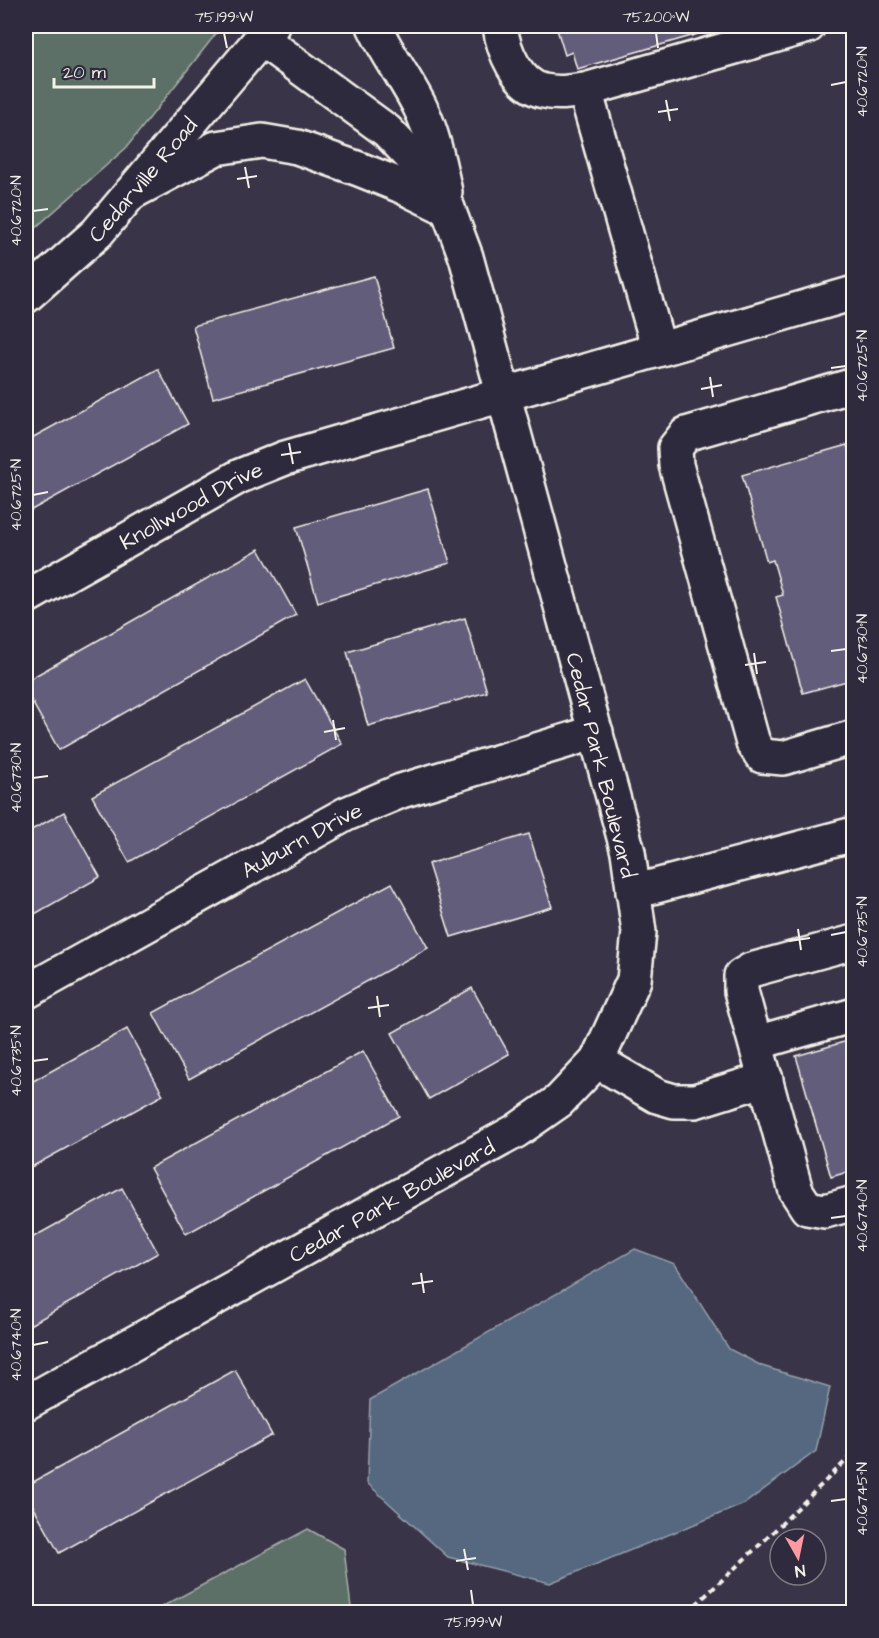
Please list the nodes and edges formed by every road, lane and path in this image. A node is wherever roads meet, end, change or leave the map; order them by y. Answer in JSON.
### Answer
{"nodes":[{"id":1,"x":374,"y":26,"type":"edge"},
{"id":2,"x":500,"y":26,"type":"edge"},
{"id":3,"x":808,"y":26,"type":"edge"},
{"id":4,"x":266,"y":32,"type":"edge"},
{"id":5,"x":585,"y":90,"type":"junction"},
{"id":6,"x":131,"y":194,"type":"junction"},
{"id":7,"x":448,"y":209,"type":"junction"},
{"id":8,"x":854,"y":293,"type":"edge"},
{"id":9,"x":26,"y":296,"type":"edge"},
{"id":10,"x":659,"y":350,"type":"junction"},
{"id":11,"x":854,"y":386,"type":"edge"},
{"id":12,"x":504,"y":394,"type":"junction"},
{"id":13,"x":26,"y":597,"type":"edge"},
{"id":14,"x":596,"y":732,"type":"junction"},
{"id":15,"x":854,"y":737,"type":"edge"},
{"id":16,"x":854,"y":834,"type":"edge"},
{"id":17,"x":633,"y":892,"type":"junction"},
{"id":18,"x":854,"y":942,"type":"edge"},
{"id":19,"x":26,"y":992,"type":"edge"},
{"id":20,"x":854,"y":1015,"type":"edge"},
{"id":21,"x":756,"y":1043,"type":"junction"},
{"id":22,"x":597,"y":1061,"type":"junction"},
{"id":23,"x":766,"y":1079,"type":"junction"},
{"id":24,"x":854,"y":1203,"type":"edge"},
{"id":25,"x":26,"y":1403,"type":"edge"},
{"id":26,"x":854,"y":1453,"type":"edge"},
{"id":27,"x":688,"y":1612,"type":"edge"}],
"edges":[{"from":1,"to":7,"type":"street"},
{"from":2,"to":5,"type":"street"},
{"from":3,"to":5,"type":"street"},
{"from":4,"to":6,"type":"street","name":"Cedarville Road"},
{"from":4,"to":7,"type":"street","name":"Cedar Park Boulevard"},
{"from":5,"to":10,"type":"street"},
{"from":6,"to":7,"type":"street"},
{"from":6,"to":9,"type":"street","name":"Cedarville Road"},
{"from":7,"to":12,"type":"street","name":"Cedar Park Boulevard"},
{"from":8,"to":10,"type":"street","name":"Knollwood Drive"},
{"from":10,"to":12,"type":"street","name":"Knollwood Drive"},
{"from":11,"to":15,"type":"street"},
{"from":12,"to":13,"type":"street","name":"Knollwood Drive"},
{"from":12,"to":14,"type":"street","name":"Cedar Park Boulevard"},
{"from":14,"to":17,"type":"street","name":"Cedar Park Boulevard"},
{"from":14,"to":19,"type":"street","name":"Auburn Drive"},
{"from":16,"to":17,"type":"street"},
{"from":17,"to":22,"type":"street","name":"Cedar Park Boulevard"},
{"from":18,"to":21,"type":"street"},
{"from":20,"to":21,"type":"street"},
{"from":21,"to":23,"type":"street"},
{"from":22,"to":23,"type":"street"},
{"from":22,"to":25,"type":"street","name":"Cedar Park Boulevard"},
{"from":23,"to":24,"type":"street"},
{"from":26,"to":27,"type":"path"}]}
